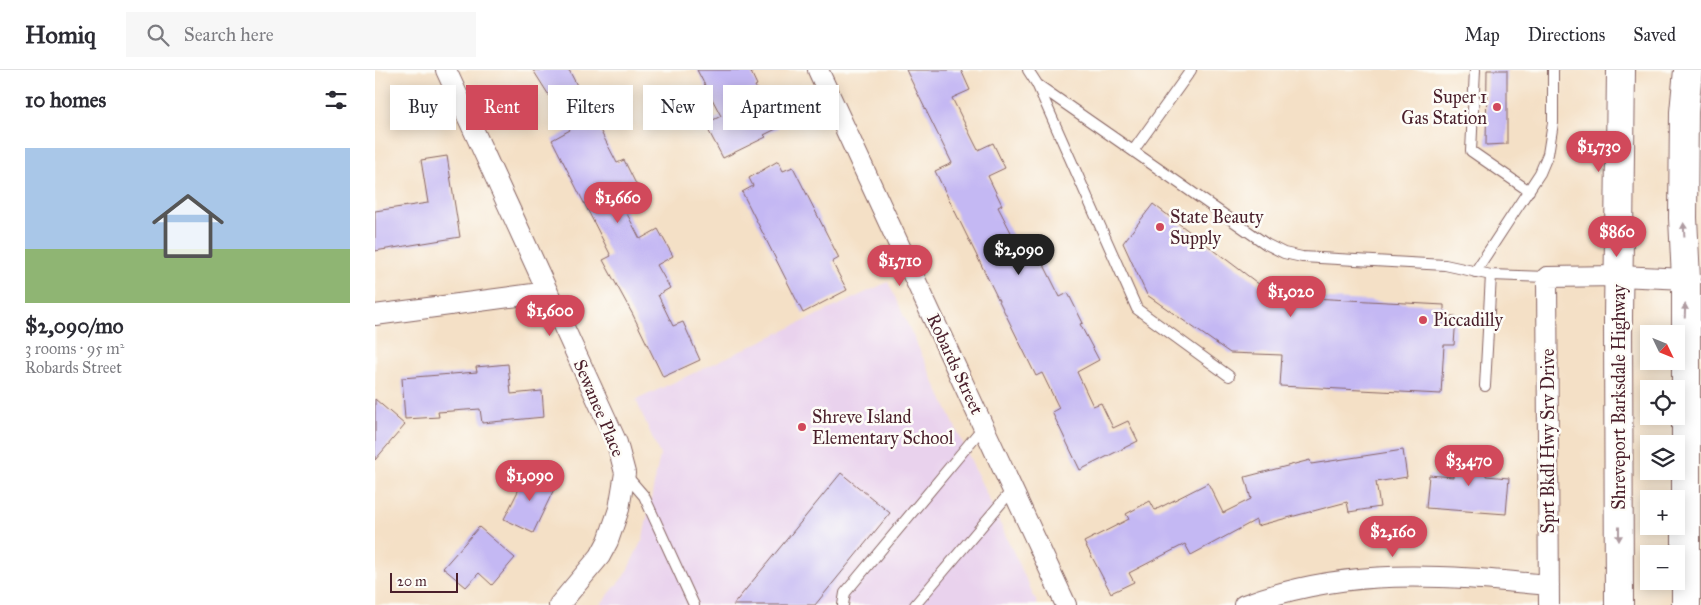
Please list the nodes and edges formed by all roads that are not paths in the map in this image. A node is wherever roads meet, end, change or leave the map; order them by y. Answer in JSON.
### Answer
{"nodes":[{"id":1,"x":446,"y":70,"type":"edge"},
{"id":2,"x":818,"y":70,"type":"edge"},
{"id":3,"x":1027,"y":70,"type":"edge"},
{"id":4,"x":1191,"y":70,"type":"edge"},
{"id":5,"x":1475,"y":70,"type":"edge"},
{"id":6,"x":1553,"y":70,"type":"edge"},
{"id":7,"x":1621,"y":70,"type":"edge"},
{"id":8,"x":1687,"y":70,"type":"edge"},
{"id":9,"x":1037,"y":84,"type":"junction"},
{"id":10,"x":1133,"y":151,"type":"junction"},
{"id":11,"x":1529,"y":191,"type":"junction"},
{"id":12,"x":1475,"y":272,"type":"junction"},
{"id":13,"x":1491,"y":275,"type":"junction"},
{"id":14,"x":1619,"y":276,"type":"junction"},
{"id":15,"x":1547,"y":277,"type":"junction"},
{"id":16,"x":1691,"y":283,"type":"junction"},
{"id":17,"x":548,"y":292,"type":"junction"},
{"id":18,"x":375,"y":314,"type":"edge"},
{"id":19,"x":1229,"y":376,"type":"dead end"},
{"id":20,"x":1485,"y":386,"type":"dead end"},
{"id":21,"x":984,"y":426,"type":"junction"},
{"id":22,"x":625,"y":473,"type":"junction"},
{"id":23,"x":1013,"y":489,"type":"junction"},
{"id":24,"x":1549,"y":585,"type":"junction"},
{"id":25,"x":1689,"y":600,"type":"edge"},
{"id":26,"x":559,"y":605,"type":"edge"},
{"id":27,"x":694,"y":605,"type":"edge"},
{"id":28,"x":843,"y":605,"type":"edge"},
{"id":29,"x":915,"y":605,"type":"edge"},
{"id":30,"x":1066,"y":605,"type":"edge"},
{"id":31,"x":1244,"y":605,"type":"edge"},
{"id":32,"x":1549,"y":605,"type":"edge"},
{"id":33,"x":1619,"y":605,"type":"edge"}],
"edges":[{"from":1,"to":17,"type":"street","name":"Sewanee Place"},
{"from":2,"to":21,"type":"street","name":"Robards Street"},
{"from":3,"to":9,"type":"lane"},
{"from":4,"to":10,"type":"lane"},
{"from":5,"to":11,"type":"lane"},
{"from":6,"to":11,"type":"lane"},
{"from":7,"to":14,"type":"main road","name":"Shreveport Barksdale Highway"},
{"from":16,"to":8,"type":"main road","one_way":true},
{"from":9,"to":10,"type":"lane"},
{"from":9,"to":19,"type":"lane"},
{"from":10,"to":12,"type":"lane"},
{"from":11,"to":12,"type":"lane"},
{"from":12,"to":13,"type":"lane"},
{"from":13,"to":15,"type":"lane"},
{"from":13,"to":20,"type":"lane"},
{"from":14,"to":15,"type":"street"},
{"from":14,"to":16,"type":"street"},
{"from":14,"to":33,"type":"main road","name":"Shreveport Barksdale Highway","one_way":true},
{"from":15,"to":24,"type":"street","name":"Sprt Bkdl Hwy Srv Drive"},
{"from":25,"to":16,"type":"main road","one_way":true},
{"from":17,"to":18,"type":"street"},
{"from":17,"to":22,"type":"street","name":"Sewanee Place"},
{"from":21,"to":23,"type":"street","name":"Robards Street"},
{"from":21,"to":28,"type":"lane"},
{"from":22,"to":26,"type":"street","name":"Sewanee Place"},
{"from":22,"to":27,"type":"lane"},
{"from":23,"to":29,"type":"lane"},
{"from":23,"to":30,"type":"street","name":"Robards Street"},
{"from":24,"to":31,"type":"street"},
{"from":24,"to":32,"type":"street","name":"Sprt Bkdl Hwy Srv Drive"}]}
